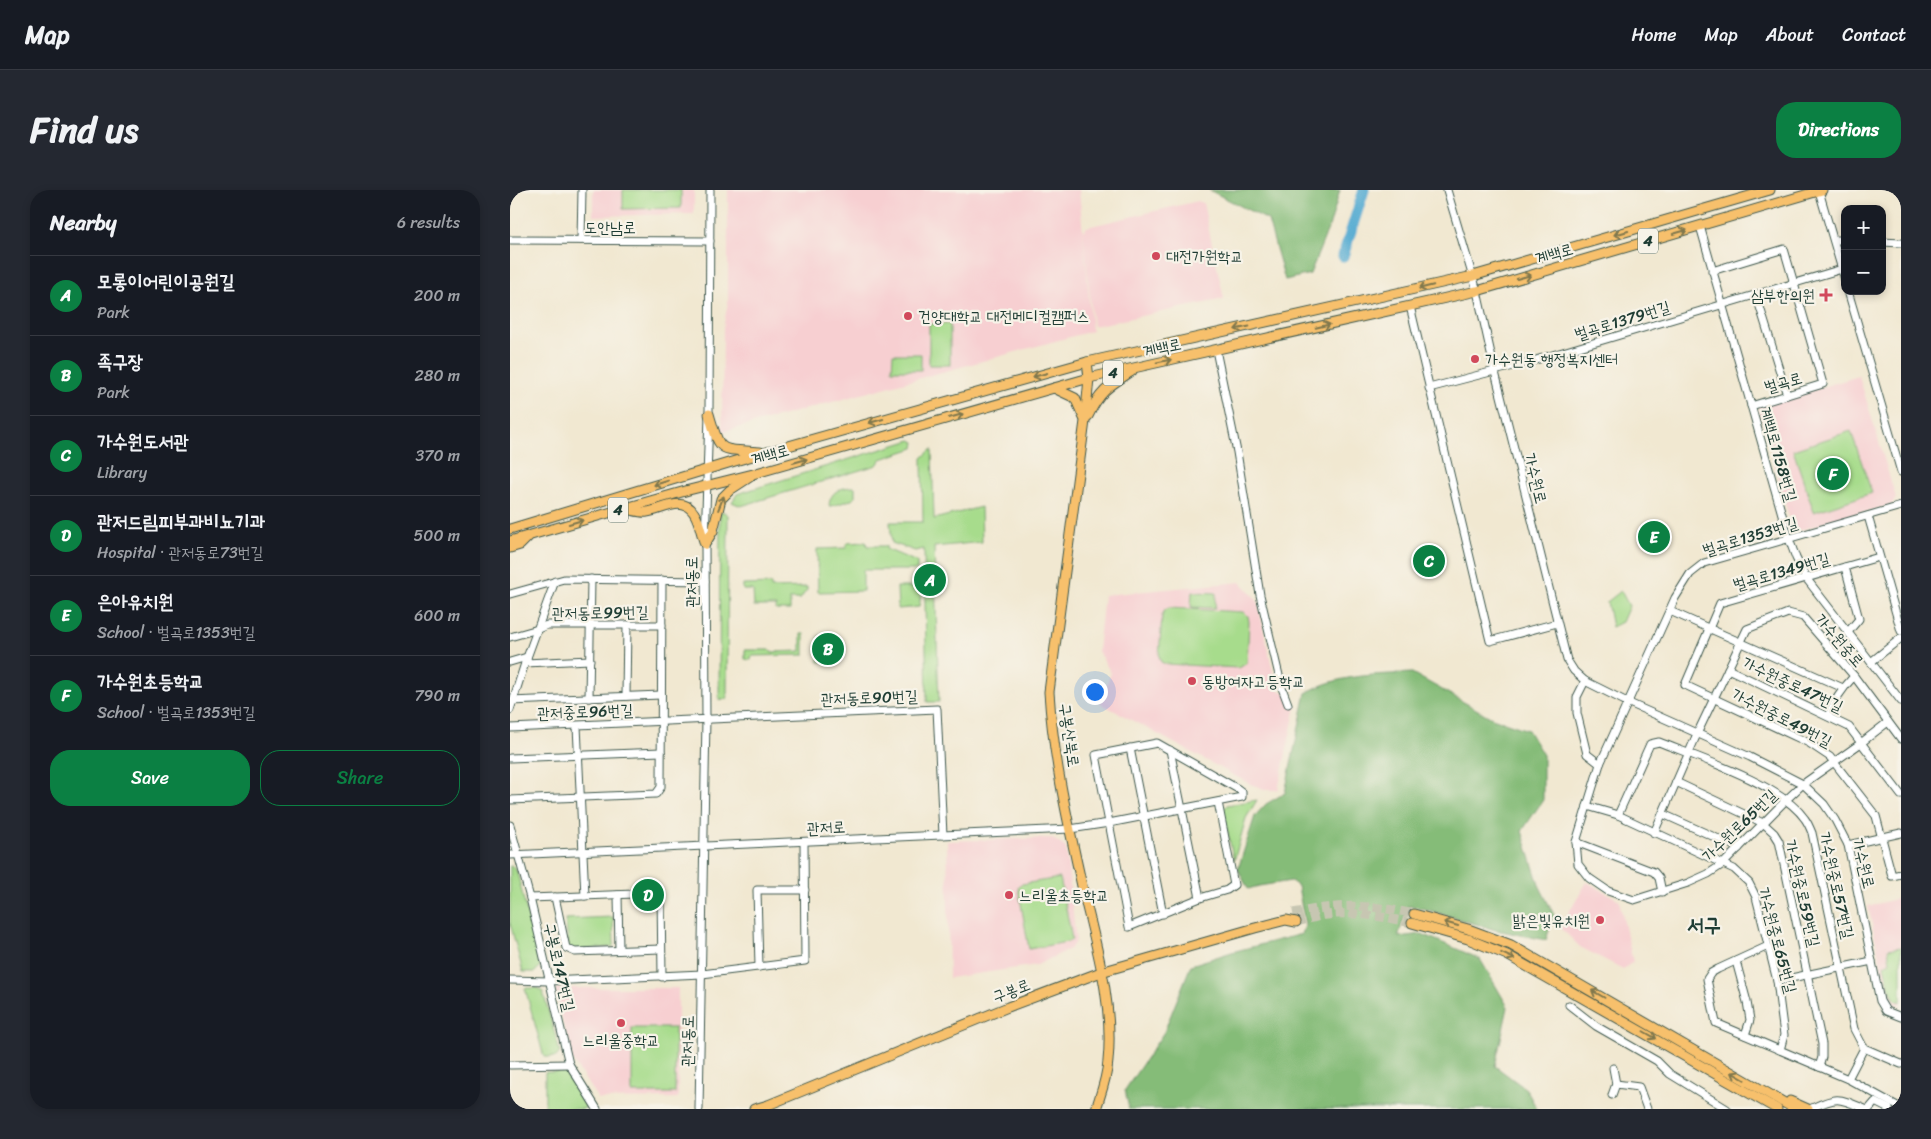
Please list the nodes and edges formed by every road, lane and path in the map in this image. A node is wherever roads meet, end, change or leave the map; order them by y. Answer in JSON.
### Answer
{"nodes":[{"id":1,"x":582,"y":190,"type":"edge"},
{"id":2,"x":710,"y":190,"type":"edge"},
{"id":3,"x":1447,"y":190,"type":"edge"},
{"id":4,"x":1770,"y":190,"type":"edge"},
{"id":5,"x":1820,"y":190,"type":"edge"},
{"id":6,"x":1755,"y":193,"type":"edge"},
{"id":7,"x":1700,"y":226,"type":"junction"},
{"id":8,"x":510,"y":240,"type":"edge"},
{"id":9,"x":582,"y":240,"type":"junction"},
{"id":10,"x":1834,"y":240,"type":"junction"},
{"id":11,"x":1841,"y":240,"type":"edge"},
{"id":12,"x":710,"y":242,"type":"junction"},
{"id":13,"x":1886,"y":242,"type":"edge"},
{"id":14,"x":1901,"y":243,"type":"edge"},
{"id":15,"x":1841,"y":265,"type":"edge"},
{"id":16,"x":1841,"y":269,"type":"edge"},
{"id":17,"x":1712,"y":270,"type":"junction"},
{"id":18,"x":1473,"y":276,"type":"junction"},
{"id":19,"x":1794,"y":283,"type":"junction"},
{"id":20,"x":1477,"y":291,"type":"junction"},
{"id":21,"x":1756,"y":294,"type":"junction"},
{"id":22,"x":1849,"y":295,"type":"edge"},
{"id":23,"x":1721,"y":305,"type":"junction"},
{"id":24,"x":1410,"y":306,"type":"junction"},
{"id":25,"x":1216,"y":350,"type":"junction"},
{"id":26,"x":1087,"y":362,"type":"junction"},
{"id":27,"x":1138,"y":367,"type":"junction"},
{"id":28,"x":1495,"y":372,"type":"junction"},
{"id":29,"x":1089,"y":378,"type":"junction"},
{"id":30,"x":1054,"y":388,"type":"junction"},
{"id":31,"x":1430,"y":388,"type":"junction"},
{"id":32,"x":1787,"y":395,"type":"junction"},
{"id":33,"x":1751,"y":406,"type":"junction"},
{"id":34,"x":709,"y":414,"type":"junction"},
{"id":35,"x":1086,"y":421,"type":"junction"},
{"id":36,"x":765,"y":453,"type":"junction"},
{"id":37,"x":707,"y":470,"type":"junction"},
{"id":38,"x":1901,"y":472,"type":"edge"},
{"id":39,"x":753,"y":474,"type":"junction"},
{"id":40,"x":707,"y":486,"type":"junction"},
{"id":41,"x":1901,"y":506,"type":"edge"},
{"id":42,"x":622,"y":508,"type":"junction"},
{"id":43,"x":1868,"y":516,"type":"junction"},
{"id":44,"x":538,"y":520,"type":"junction"},
{"id":45,"x":510,"y":523,"type":"edge"},
{"id":46,"x":510,"y":529,"type":"edge"},
{"id":47,"x":530,"y":535,"type":"junction"},
{"id":48,"x":1788,"y":538,"type":"junction"},
{"id":49,"x":510,"y":541,"type":"edge"},
{"id":50,"x":705,"y":544,"type":"junction"},
{"id":51,"x":510,"y":548,"type":"edge"},
{"id":52,"x":1879,"y":557,"type":"junction"},
{"id":53,"x":1845,"y":567,"type":"junction"},
{"id":54,"x":1806,"y":578,"type":"junction"},
{"id":55,"x":591,"y":579,"type":"junction"},
{"id":56,"x":662,"y":580,"type":"junction"},
{"id":57,"x":555,"y":581,"type":"junction"},
{"id":58,"x":705,"y":581,"type":"junction"},
{"id":59,"x":510,"y":594,"type":"edge"},
{"id":60,"x":1670,"y":611,"type":"junction"},
{"id":61,"x":1557,"y":623,"type":"junction"},
{"id":62,"x":590,"y":625,"type":"junction"},
{"id":63,"x":627,"y":625,"type":"junction"},
{"id":64,"x":662,"y":625,"type":"junction"},
{"id":65,"x":1710,"y":628,"type":"junction"},
{"id":66,"x":538,"y":629,"type":"junction"},
{"id":67,"x":1901,"y":631,"type":"edge"},
{"id":68,"x":1848,"y":632,"type":"junction"},
{"id":69,"x":510,"y":637,"type":"edge"},
{"id":70,"x":1901,"y":638,"type":"edge"},
{"id":71,"x":1741,"y":642,"type":"junction"},
{"id":72,"x":526,"y":660,"type":"junction"},
{"id":73,"x":590,"y":660,"type":"junction"},
{"id":74,"x":510,"y":662,"type":"edge"},
{"id":75,"x":1871,"y":662,"type":"junction"},
{"id":76,"x":1728,"y":669,"type":"junction"},
{"id":77,"x":1854,"y":676,"type":"junction"},
{"id":78,"x":1585,"y":681,"type":"junction"},
{"id":79,"x":1843,"y":688,"type":"junction"},
{"id":80,"x":661,"y":695,"type":"junction"},
{"id":81,"x":626,"y":696,"type":"junction"},
{"id":82,"x":589,"y":698,"type":"junction"},
{"id":83,"x":1714,"y":698,"type":"junction"},
{"id":84,"x":511,"y":701,"type":"edge"},
{"id":85,"x":1901,"y":701,"type":"edge"},
{"id":86,"x":1627,"y":702,"type":"junction"},
{"id":87,"x":1288,"y":704,"type":"dead end"},
{"id":88,"x":510,"y":710,"type":"edge"},
{"id":89,"x":1828,"y":716,"type":"junction"},
{"id":90,"x":706,"y":718,"type":"junction"},
{"id":91,"x":660,"y":722,"type":"junction"},
{"id":92,"x":1888,"y":722,"type":"junction"},
{"id":93,"x":577,"y":726,"type":"junction"},
{"id":94,"x":510,"y":728,"type":"edge"},
{"id":95,"x":1697,"y":734,"type":"junction"},
{"id":96,"x":1901,"y":740,"type":"edge"},
{"id":97,"x":1861,"y":743,"type":"junction"},
{"id":98,"x":1130,"y":748,"type":"junction"},
{"id":99,"x":1170,"y":750,"type":"junction"},
{"id":100,"x":661,"y":752,"type":"junction"},
{"id":101,"x":1689,"y":754,"type":"junction"},
{"id":102,"x":578,"y":755,"type":"junction"},
{"id":103,"x":510,"y":758,"type":"edge"},
{"id":104,"x":1835,"y":762,"type":"junction"},
{"id":105,"x":1600,"y":764,"type":"junction"},
{"id":106,"x":1676,"y":782,"type":"junction"},
{"id":107,"x":1803,"y":784,"type":"junction"},
{"id":108,"x":1901,"y":795,"type":"edge"},
{"id":109,"x":581,"y":798,"type":"junction"},
{"id":110,"x":510,"y":800,"type":"edge"},
{"id":111,"x":1786,"y":800,"type":"junction"},
{"id":112,"x":1218,"y":802,"type":"junction"},
{"id":113,"x":1587,"y":806,"type":"junction"},
{"id":114,"x":1182,"y":809,"type":"junction"},
{"id":115,"x":1663,"y":814,"type":"junction"},
{"id":116,"x":1618,"y":815,"type":"junction"},
{"id":117,"x":1144,"y":817,"type":"junction"},
{"id":118,"x":1763,"y":823,"type":"junction"},
{"id":119,"x":1109,"y":824,"type":"junction"},
{"id":120,"x":510,"y":825,"type":"edge"},
{"id":121,"x":1070,"y":829,"type":"junction"},
{"id":122,"x":1654,"y":833,"type":"junction"},
{"id":123,"x":1901,"y":833,"type":"edge"},
{"id":124,"x":943,"y":836,"type":"junction"},
{"id":125,"x":1882,"y":837,"type":"junction"},
{"id":126,"x":804,"y":842,"type":"junction"},
{"id":127,"x":1576,"y":842,"type":"junction"},
{"id":128,"x":1848,"y":846,"type":"junction"},
{"id":129,"x":702,"y":848,"type":"junction"},
{"id":130,"x":1739,"y":848,"type":"junction"},
{"id":131,"x":584,"y":851,"type":"junction"},
{"id":132,"x":513,"y":855,"type":"edge"},
{"id":133,"x":1723,"y":864,"type":"junction"},
{"id":134,"x":1901,"y":874,"type":"edge"},
{"id":135,"x":805,"y":890,"type":"junction"},
{"id":136,"x":1662,"y":892,"type":"junction"},
{"id":137,"x":618,"y":894,"type":"junction"},
{"id":138,"x":585,"y":896,"type":"junction"},
{"id":139,"x":555,"y":897,"type":"junction"},
{"id":140,"x":530,"y":898,"type":"junction"},
{"id":141,"x":1200,"y":898,"type":"junction"},
{"id":142,"x":1163,"y":914,"type":"junction"},
{"id":143,"x":1295,"y":918,"type":"tunnel mouth"},
{"id":144,"x":1768,"y":946,"type":"junction"},
{"id":145,"x":661,"y":949,"type":"junction"},
{"id":146,"x":619,"y":950,"type":"junction"},
{"id":147,"x":1736,"y":961,"type":"junction"},
{"id":148,"x":1872,"y":961,"type":"junction"},
{"id":149,"x":759,"y":967,"type":"junction"},
{"id":150,"x":1841,"y":968,"type":"junction"},
{"id":151,"x":1101,"y":972,"type":"junction"},
{"id":152,"x":702,"y":974,"type":"junction"},
{"id":153,"x":1808,"y":974,"type":"junction"},
{"id":154,"x":662,"y":977,"type":"junction"},
{"id":155,"x":510,"y":980,"type":"edge"},
{"id":156,"x":549,"y":981,"type":"junction"},
{"id":157,"x":1777,"y":981,"type":"junction"},
{"id":158,"x":1569,"y":1005,"type":"dead end"},
{"id":159,"x":1901,"y":1017,"type":"edge"},
{"id":160,"x":1745,"y":1035,"type":"junction"},
{"id":161,"x":1864,"y":1048,"type":"junction"},
{"id":162,"x":1780,"y":1050,"type":"junction"},
{"id":163,"x":569,"y":1064,"type":"junction"},
{"id":164,"x":1901,"y":1064,"type":"edge"},
{"id":165,"x":510,"y":1065,"type":"edge"},
{"id":166,"x":1819,"y":1067,"type":"junction"},
{"id":167,"x":1613,"y":1068,"type":"dead end"},
{"id":168,"x":1848,"y":1079,"type":"junction"},
{"id":169,"x":1616,"y":1084,"type":"junction"},
{"id":170,"x":1762,"y":1090,"type":"junction"},
{"id":171,"x":1750,"y":1094,"type":"junction"},
{"id":172,"x":1612,"y":1095,"type":"dead end"},
{"id":173,"x":1810,"y":1108,"type":"edge"},
{"id":174,"x":1901,"y":1108,"type":"edge"},
{"id":175,"x":597,"y":1109,"type":"edge"},
{"id":176,"x":699,"y":1109,"type":"edge"},
{"id":177,"x":754,"y":1109,"type":"edge"},
{"id":178,"x":1096,"y":1109,"type":"edge"},
{"id":179,"x":1647,"y":1109,"type":"edge"},
{"id":180,"x":1727,"y":1109,"type":"edge"},
{"id":181,"x":1769,"y":1109,"type":"edge"},
{"id":182,"x":1777,"y":1109,"type":"edge"},
{"id":183,"x":1795,"y":1109,"type":"edge"},
{"id":184,"x":1865,"y":1109,"type":"edge"},
{"id":185,"x":1869,"y":1109,"type":"edge"},
{"id":186,"x":1889,"y":1109,"type":"edge"}],
"edges":[{"from":1,"to":9,"type":"street"},
{"from":2,"to":12,"type":"street","name":"관저동로"},
{"from":3,"to":18,"type":"street","name":"가수원로"},
{"from":4,"to":6,"type":"main road","name":"계백로","number":"4"},
{"from":5,"to":7,"type":"main road","name":"계백로","number":"4"},
{"from":5,"to":10,"type":"street"},
{"from":6,"to":18,"type":"main road","name":"계백로","number":"4","one_way":true},
{"from":7,"to":17,"type":"street","name":"계백로1158번길"},
{"from":20,"to":7,"type":"main road","name":"계백로","number":"4","one_way":true},
{"from":8,"to":9,"type":"street","name":"도안남로"},
{"from":9,"to":12,"type":"street","name":"도안남로"},
{"from":10,"to":11,"type":"street"},
{"from":10,"to":15,"type":"street"},
{"from":12,"to":34,"type":"street","name":"관저동로"},
{"from":13,"to":14,"type":"street"},
{"from":16,"to":19,"type":"street","name":"벌곡로1379번길"},
{"from":17,"to":19,"type":"street"},
{"from":17,"to":23,"type":"street","name":"계백로1158번길"},
{"from":18,"to":20,"type":"street","name":"가수원로"},
{"from":18,"to":26,"type":"main road","name":"계백로","number":"4","one_way":true},
{"from":19,"to":21,"type":"street","name":"벌곡로1379번길"},
{"from":19,"to":32,"type":"street","name":"벌곡로"},
{"from":20,"to":24,"type":"main road","name":"계백로","number":"4"},
{"from":20,"to":28,"type":"street","name":"가수원로"},
{"from":21,"to":23,"type":"street","name":"벌곡로1379번길"},
{"from":21,"to":32,"type":"street"},
{"from":22,"to":38,"type":"street"},
{"from":23,"to":28,"type":"street","name":"벌곡로1379번길"},
{"from":23,"to":33,"type":"street","name":"계백로1158번길"},
{"from":25,"to":24,"type":"main road","name":"계백로","number":"4","one_way":true},
{"from":24,"to":31,"type":"street"},
{"from":27,"to":25,"type":"main road","name":"계백로","number":"4","one_way":true},
{"from":25,"to":87,"type":"street"},
{"from":26,"to":29,"type":"main road","name":"구봉산북로"},
{"from":26,"to":36,"type":"main road","name":"계백로","number":"4","one_way":true},
{"from":27,"to":29,"type":"main road","name":"계백로","number":"4"},
{"from":27,"to":35,"type":"main road"},
{"from":28,"to":31,"type":"street","name":"벌곡로1379번길"},
{"from":28,"to":61,"type":"street","name":"가수원로"},
{"from":29,"to":30,"type":"main road","name":"계백로","number":"4"},
{"from":29,"to":35,"type":"main road","name":"구봉산북로"},
{"from":30,"to":35,"type":"main road"},
{"from":39,"to":30,"type":"main road","name":"계백로","number":"4","one_way":true},
{"from":31,"to":61,"type":"street"},
{"from":32,"to":33,"type":"street","name":"벌곡로"},
{"from":33,"to":48,"type":"street","name":"계백로1158번길"},
{"from":34,"to":36,"type":"main road"},
{"from":34,"to":37,"type":"street","name":"관저동로"},
{"from":35,"to":121,"type":"main road","name":"구봉산북로"},
{"from":36,"to":37,"type":"main road","name":"계백로","number":"4"},
{"from":37,"to":40,"type":"street","name":"관저동로"},
{"from":37,"to":44,"type":"main road","name":"계백로","number":"4","one_way":true},
{"from":39,"to":40,"type":"main road","name":"계백로","number":"4"},
{"from":50,"to":39,"type":"main road","one_way":true},
{"from":40,"to":42,"type":"main road","name":"계백로","number":"4"},
{"from":40,"to":50,"type":"street","name":"관저동로"},
{"from":41,"to":43,"type":"street","name":"벌곡로1353번길"},
{"from":47,"to":42,"type":"main road","name":"계백로","number":"4","one_way":true},
{"from":42,"to":50,"type":"main road"},
{"from":43,"to":48,"type":"street","name":"벌곡로1353번길"},
{"from":43,"to":52,"type":"street"},
{"from":44,"to":45,"type":"main road"},
{"from":44,"to":46,"type":"main road","name":"계백로","number":"4"},
{"from":47,"to":49,"type":"main road","name":"계백로","number":"4"},
{"from":47,"to":51,"type":"main road"},
{"from":48,"to":54,"type":"street","name":"계백로1158번길"},
{"from":48,"to":60,"type":"street","name":"벌곡로1353번길"},
{"from":50,"to":58,"type":"street","name":"관저동로"},
{"from":52,"to":53,"type":"street","name":"벌곡로1349번길"},
{"from":52,"to":67,"type":"street"},
{"from":53,"to":54,"type":"street","name":"벌곡로1349번길"},
{"from":53,"to":68,"type":"street"},
{"from":54,"to":65,"type":"street","name":"벌곡로1349번길"},
{"from":54,"to":68,"type":"street","name":"계백로1158번길"},
{"from":55,"to":56,"type":"street"},
{"from":55,"to":57,"type":"street"},
{"from":55,"to":62,"type":"street"},
{"from":56,"to":58,"type":"street"},
{"from":56,"to":64,"type":"street"},
{"from":57,"to":59,"type":"street"},
{"from":57,"to":66,"type":"street"},
{"from":58,"to":90,"type":"street","name":"관저동로"},
{"from":60,"to":65,"type":"street","name":"가수원중로"},
{"from":60,"to":86,"type":"street","name":"벌곡로1353번길"},
{"from":61,"to":78,"type":"street","name":"가수원로"},
{"from":62,"to":63,"type":"street","name":"관저동로99번길"},
{"from":62,"to":66,"type":"street","name":"관저동로99번길"},
{"from":62,"to":73,"type":"street"},
{"from":63,"to":64,"type":"street","name":"관저동로99번길"},
{"from":63,"to":81,"type":"street"},
{"from":64,"to":80,"type":"street"},
{"from":65,"to":71,"type":"street","name":"가수원중로"},
{"from":65,"to":83,"type":"street","name":"벌곡로1349번길"},
{"from":66,"to":69,"type":"street","name":"관저동로99번길"},
{"from":66,"to":72,"type":"street"},
{"from":68,"to":75,"type":"street","name":"계백로1158번길"},
{"from":70,"to":75,"type":"street"},
{"from":71,"to":76,"type":"street","name":"가수원중로"},
{"from":71,"to":77,"type":"street","name":"가수원중로"},
{"from":71,"to":79,"type":"street","name":"가수원중로"},
{"from":72,"to":73,"type":"street"},
{"from":72,"to":74,"type":"street"},
{"from":72,"to":84,"type":"street"},
{"from":73,"to":82,"type":"street"},
{"from":75,"to":85,"type":"street","name":"계백로1158번길"},
{"from":76,"to":83,"type":"street","name":"가수원중로"},
{"from":76,"to":89,"type":"street","name":"가수원중로47번길"},
{"from":77,"to":79,"type":"street"},
{"from":77,"to":92,"type":"street","name":"가수원중로"},
{"from":78,"to":86,"type":"street","name":"가수원로"},
{"from":78,"to":105,"type":"street"},
{"from":79,"to":89,"type":"street"},
{"from":80,"to":81,"type":"street"},
{"from":80,"to":91,"type":"street"},
{"from":81,"to":82,"type":"street"},
{"from":82,"to":84,"type":"street"},
{"from":83,"to":95,"type":"street","name":"가수원중로"},
{"from":83,"to":104,"type":"street","name":"가수원중로49번길"},
{"from":84,"to":88,"type":"street"},
{"from":86,"to":95,"type":"street","name":"가수원로"},
{"from":86,"to":105,"type":"street","name":"가수원로65번길"},
{"from":89,"to":97,"type":"street","name":"가수원중로47번길"},
{"from":90,"to":91,"type":"street","name":"관저중로96번길"},
{"from":90,"to":124,"type":"street","name":"관저동로90번길"},
{"from":90,"to":129,"type":"street","name":"관저동로"},
{"from":91,"to":93,"type":"street","name":"관저중로96번길"},
{"from":91,"to":100,"type":"street"},
{"from":92,"to":96,"type":"street","name":"가수원중로"},
{"from":92,"to":97,"type":"street"},
{"from":93,"to":94,"type":"street","name":"관저중로96번길"},
{"from":93,"to":102,"type":"street"},
{"from":95,"to":101,"type":"street","name":"가수원중로"},
{"from":95,"to":107,"type":"street","name":"가수원로"},
{"from":97,"to":104,"type":"street"},
{"from":97,"to":108,"type":"street","name":"가수원중로47번길"},
{"from":98,"to":99,"type":"street"},
{"from":98,"to":117,"type":"street"},
{"from":98,"to":119,"type":"street"},
{"from":99,"to":112,"type":"street","name":"관저로"},
{"from":99,"to":114,"type":"street"},
{"from":100,"to":102,"type":"street"},
{"from":100,"to":109,"type":"street"},
{"from":101,"to":106,"type":"street","name":"가수원중로"},
{"from":101,"to":111,"type":"street","name":"가수원중로57번길"},
{"from":101,"to":116,"type":"street","name":"가수원중로57번길"},
{"from":102,"to":103,"type":"street"},
{"from":102,"to":109,"type":"street"},
{"from":104,"to":107,"type":"street"},
{"from":104,"to":125,"type":"street","name":"가수원중로49번길"},
{"from":105,"to":113,"type":"street","name":"가수원로65번길"},
{"from":106,"to":115,"type":"street","name":"가수원중로"},
{"from":106,"to":118,"type":"street","name":"가수원중로59번길"},
{"from":107,"to":111,"type":"street","name":"가수원로65번길"},
{"from":107,"to":128,"type":"street","name":"가수원로"},
{"from":109,"to":110,"type":"street"},
{"from":109,"to":131,"type":"street"},
{"from":111,"to":118,"type":"street","name":"가수원로65번길"},
{"from":111,"to":150,"type":"street","name":"가수원중로57번길"},
{"from":112,"to":114,"type":"street","name":"관저로"},
{"from":112,"to":141,"type":"street"},
{"from":113,"to":116,"type":"street"},
{"from":113,"to":127,"type":"street","name":"가수원로65번길"},
{"from":114,"to":117,"type":"street","name":"관저로"},
{"from":114,"to":141,"type":"street"},
{"from":115,"to":122,"type":"street","name":"가수원중로"},
{"from":115,"to":130,"type":"street"},
{"from":116,"to":122,"type":"street"},
{"from":117,"to":119,"type":"street","name":"관저로"},
{"from":117,"to":142,"type":"street"},
{"from":118,"to":130,"type":"street","name":"가수원로65번길"},
{"from":118,"to":153,"type":"street","name":"가수원중로59번길"},
{"from":119,"to":121,"type":"street","name":"관저로"},
{"from":119,"to":142,"type":"street"},
{"from":120,"to":132,"type":"street","name":"구봉로147번길"},
{"from":121,"to":124,"type":"street","name":"관저로"},
{"from":121,"to":151,"type":"main road","name":"구봉산북로"},
{"from":122,"to":133,"type":"street","name":"가수원중로65번길"},
{"from":123,"to":125,"type":"street"},
{"from":124,"to":126,"type":"street","name":"관저로"},
{"from":125,"to":128,"type":"street"},
{"from":125,"to":134,"type":"street"},
{"from":126,"to":129,"type":"street","name":"관저로"},
{"from":126,"to":135,"type":"street"},
{"from":127,"to":136,"type":"street"},
{"from":127,"to":136,"type":"street","name":"가수원로65번길"},
{"from":128,"to":148,"type":"street","name":"가수원로"},
{"from":129,"to":131,"type":"street","name":"관저로"},
{"from":129,"to":152,"type":"street","name":"관저동로"},
{"from":130,"to":133,"type":"street","name":"가수원로65번길"},
{"from":131,"to":132,"type":"street","name":"관저로"},
{"from":131,"to":138,"type":"street"},
{"from":132,"to":140,"type":"street","name":"구봉로147번길"},
{"from":133,"to":136,"type":"street","name":"가수원로65번길"},
{"from":133,"to":144,"type":"street","name":"가수원중로65번길"},
{"from":135,"to":149,"type":"street"},
{"from":135,"to":149,"type":"street"},
{"from":137,"to":138,"type":"street"},
{"from":137,"to":145,"type":"street"},
{"from":137,"to":146,"type":"street"},
{"from":138,"to":139,"type":"street"},
{"from":139,"to":140,"type":"street"},
{"from":139,"to":146,"type":"street"},
{"from":140,"to":156,"type":"street","name":"구봉로147번길"},
{"from":141,"to":142,"type":"street"},
{"from":143,"to":151,"type":"main road","name":"구봉로"},
{"from":144,"to":147,"type":"street"},
{"from":144,"to":157,"type":"street","name":"가수원중로65번길"},
{"from":145,"to":146,"type":"street"},
{"from":145,"to":154,"type":"street"},
{"from":147,"to":160,"type":"street"},
{"from":147,"to":160,"type":"street"},
{"from":148,"to":150,"type":"street"},
{"from":148,"to":159,"type":"street","name":"가수원로"},
{"from":149,"to":152,"type":"street"},
{"from":150,"to":153,"type":"street"},
{"from":150,"to":161,"type":"street","name":"가수원중로57번길"},
{"from":151,"to":177,"type":"main road","name":"구봉로"},
{"from":151,"to":178,"type":"main road","name":"구봉산북로"},
{"from":152,"to":154,"type":"street"},
{"from":152,"to":176,"type":"street","name":"관저동로"},
{"from":153,"to":157,"type":"street"},
{"from":153,"to":166,"type":"street","name":"가수원중로59번길"},
{"from":154,"to":156,"type":"street"},
{"from":155,"to":156,"type":"street"},
{"from":156,"to":163,"type":"street","name":"구봉로147번길"},
{"from":157,"to":162,"type":"street","name":"가수원중로65번길"},
{"from":158,"to":180,"type":"street"},
{"from":160,"to":162,"type":"street"},
{"from":161,"to":164,"type":"street"},
{"from":161,"to":168,"type":"street"},
{"from":162,"to":166,"type":"street"},
{"from":163,"to":165,"type":"street"},
{"from":163,"to":175,"type":"street","name":"구봉로147번길"},
{"from":166,"to":168,"type":"street"},
{"from":167,"to":169,"type":"street"},
{"from":168,"to":174,"type":"street"},
{"from":169,"to":172,"type":"street"},
{"from":169,"to":179,"type":"street"},
{"from":170,"to":171,"type":"main road","one_way":true},
{"from":170,"to":173,"type":"main road"},
{"from":170,"to":183,"type":"main road"},
{"from":171,"to":181,"type":"main road"},
{"from":171,"to":182,"type":"main road"},
{"from":173,"to":184,"type":"street"},
{"from":185,"to":186,"type":"street"}]}
